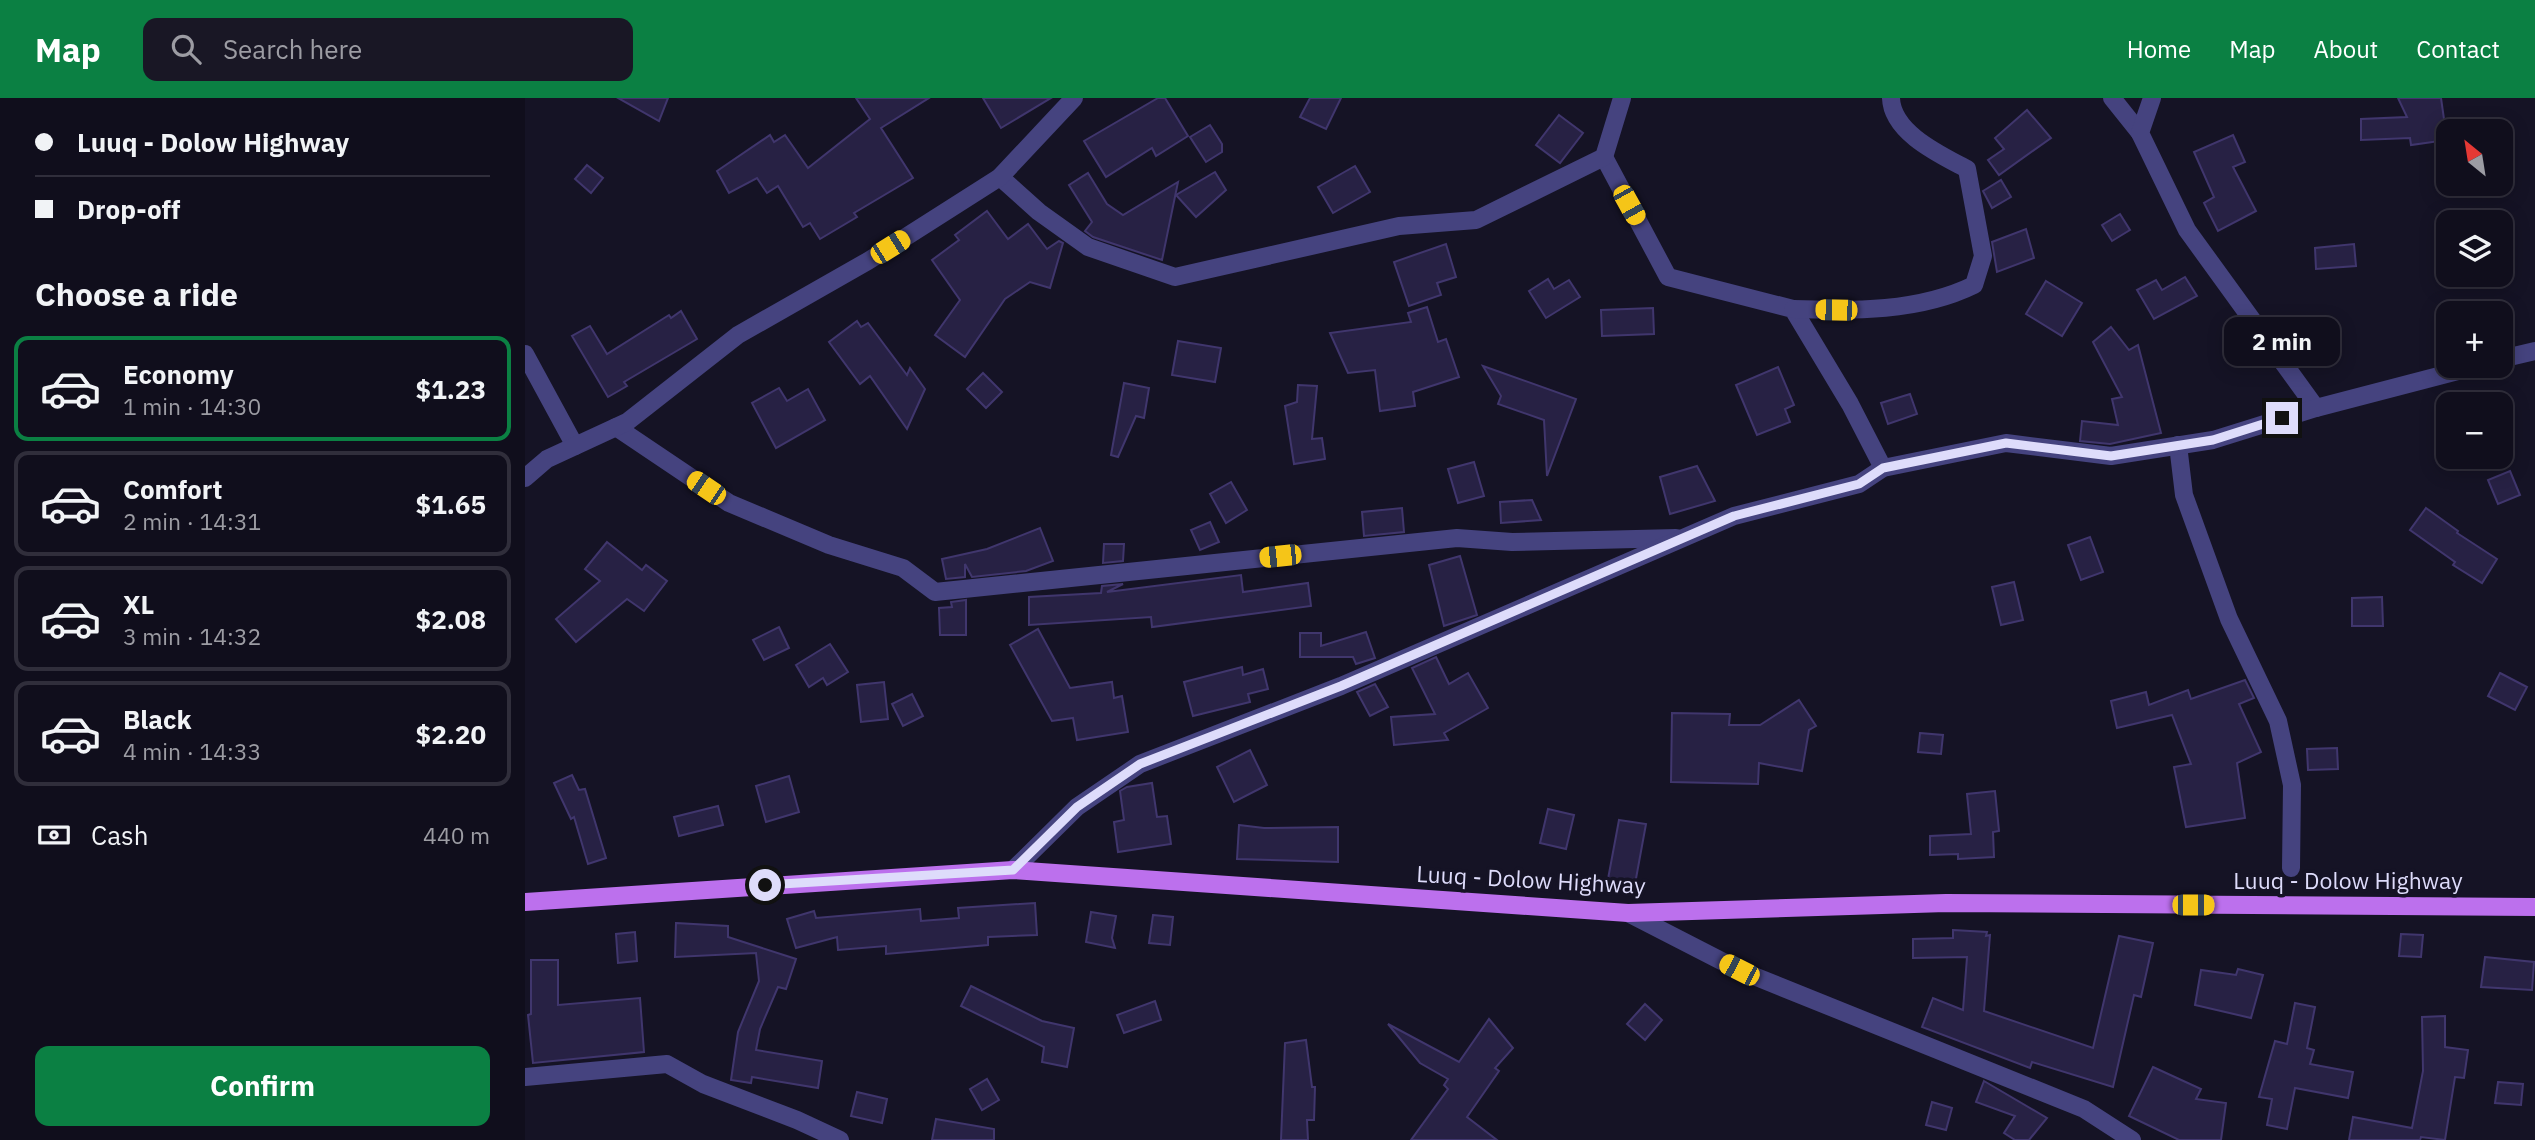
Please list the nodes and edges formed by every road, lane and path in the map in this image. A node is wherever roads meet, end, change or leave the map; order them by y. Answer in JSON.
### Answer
{"nodes":[{"id":1,"x":1074,"y":98,"type":"edge"},
{"id":2,"x":1891,"y":98,"type":"edge"},
{"id":3,"x":2112,"y":98,"type":"edge"},
{"id":4,"x":2152,"y":98,"type":"edge"},
{"id":5,"x":1618,"y":100,"type":"edge"},
{"id":6,"x":2140,"y":133,"type":"junction"},
{"id":7,"x":1604,"y":157,"type":"junction"},
{"id":8,"x":1000,"y":177,"type":"junction"},
{"id":9,"x":1793,"y":309,"type":"junction"},
{"id":10,"x":2535,"y":351,"type":"edge"},
{"id":11,"x":525,"y":354,"type":"edge"},
{"id":12,"x":2513,"y":356,"type":"edge"},
{"id":13,"x":2436,"y":377,"type":"edge"},
{"id":14,"x":2316,"y":408,"type":"junction"},
{"id":15,"x":616,"y":427,"type":"junction"},
{"id":16,"x":575,"y":446,"type":"junction"},
{"id":17,"x":2178,"y":446,"type":"junction"},
{"id":18,"x":1883,"y":468,"type":"junction"},
{"id":19,"x":525,"y":478,"type":"edge"},
{"id":20,"x":1684,"y":538,"type":"junction"},
{"id":21,"x":2291,"y":868,"type":"dead end"},
{"id":22,"x":1013,"y":870,"type":"junction"},
{"id":23,"x":525,"y":902,"type":"edge"},
{"id":24,"x":2535,"y":907,"type":"edge"},
{"id":25,"x":1628,"y":913,"type":"junction"},
{"id":26,"x":525,"y":1077,"type":"edge"},
{"id":27,"x":840,"y":1140,"type":"edge"},
{"id":28,"x":2132,"y":1140,"type":"edge"}],
"edges":[{"from":1,"to":8,"type":"street"},
{"from":2,"to":9,"type":"street"},
{"from":3,"to":6,"type":"street"},
{"from":4,"to":6,"type":"street"},
{"from":5,"to":7,"type":"street"},
{"from":6,"to":14,"type":"street"},
{"from":7,"to":8,"type":"street"},
{"from":7,"to":9,"type":"street"},
{"from":8,"to":15,"type":"street"},
{"from":9,"to":18,"type":"street"},
{"from":10,"to":12,"type":"street"},
{"from":11,"to":16,"type":"street"},
{"from":13,"to":14,"type":"street"},
{"from":14,"to":17,"type":"street"},
{"from":15,"to":16,"type":"street"},
{"from":15,"to":20,"type":"street"},
{"from":16,"to":19,"type":"street"},
{"from":17,"to":18,"type":"street"},
{"from":17,"to":21,"type":"street"},
{"from":18,"to":20,"type":"street"},
{"from":20,"to":22,"type":"street"},
{"from":22,"to":23,"type":"main road","name":"Luuq - Dolow Highway"},
{"from":22,"to":25,"type":"main road","name":"Luuq - Dolow Highway"},
{"from":24,"to":25,"type":"main road","name":"Luuq - Dolow Highway"},
{"from":25,"to":28,"type":"street"},
{"from":26,"to":27,"type":"street"}]}
